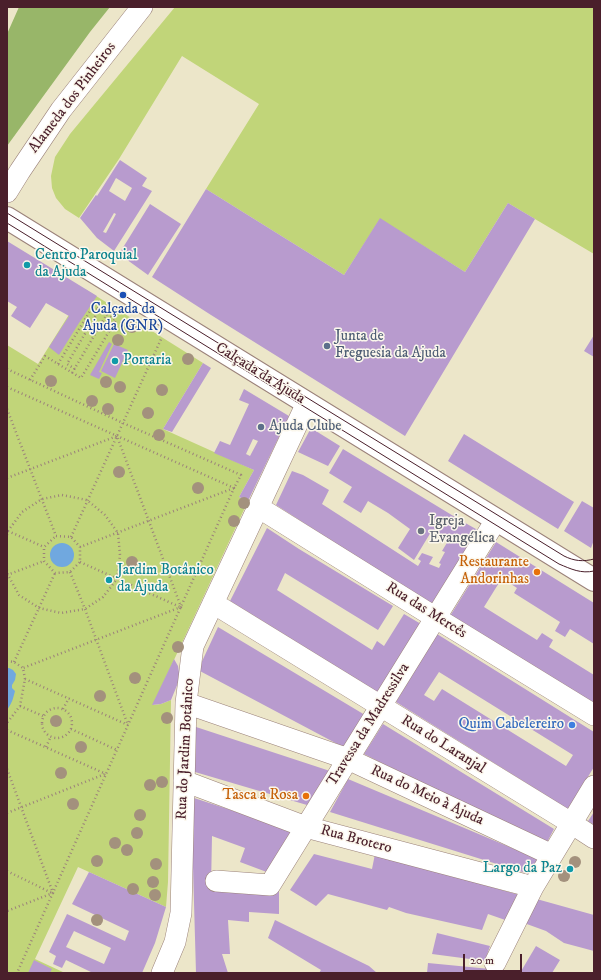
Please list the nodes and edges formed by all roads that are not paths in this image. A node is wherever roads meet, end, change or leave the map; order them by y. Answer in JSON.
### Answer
{"nodes":[{"id":1,"x":142,"y":7,"type":"edge"},
{"id":2,"x":7,"y":192,"type":"edge"},
{"id":3,"x":7,"y":218,"type":"edge"},
{"id":4,"x":307,"y":403,"type":"junction"},
{"id":5,"x":258,"y":507,"type":"junction"},
{"id":6,"x":496,"y":520,"type":"junction"},
{"id":7,"x":594,"y":580,"type":"edge"},
{"id":8,"x":213,"y":603,"type":"junction"},
{"id":9,"x":436,"y":618,"type":"junction"},
{"id":10,"x":186,"y":703,"type":"junction"},
{"id":11,"x":381,"y":706,"type":"junction"},
{"id":12,"x":594,"y":715,"type":"edge"},
{"id":13,"x":348,"y":760,"type":"junction"},
{"id":14,"x":184,"y":781,"type":"junction"},
{"id":15,"x":594,"y":786,"type":"edge"},
{"id":16,"x":571,"y":823,"type":"junction"},
{"id":17,"x":306,"y":827,"type":"junction"},
{"id":18,"x":594,"y":838,"type":"edge"},
{"id":19,"x":552,"y":855,"type":"junction"},
{"id":20,"x":216,"y":880,"type":"dead end"},
{"id":21,"x":533,"y":887,"type":"junction"},
{"id":22,"x":495,"y":963,"type":"dead end"},
{"id":23,"x":164,"y":971,"type":"edge"}],
"edges":[{"from":1,"to":2,"type":"street","name":"Alameda dos Pinheiros"},
{"from":3,"to":4,"type":"street","name":"Calçada da Ajuda"},
{"from":4,"to":5,"type":"street","name":"Rua do Jardim Botânico"},
{"from":4,"to":6,"type":"street","name":"Calçada da Ajuda"},
{"from":5,"to":8,"type":"street","name":"Rua do Jardim Botânico"},
{"from":5,"to":9,"type":"street","name":"Rua das Mercês"},
{"from":6,"to":7,"type":"street","name":"Calçada da Ajuda"},
{"from":6,"to":9,"type":"street","name":"Travessa da Madressilva"},
{"from":8,"to":10,"type":"street","name":"Rua do Jardim Botânico"},
{"from":8,"to":11,"type":"street","name":"Rua do Laranjal"},
{"from":9,"to":11,"type":"street","name":"Travessa da Madressilva"},
{"from":9,"to":12,"type":"street","name":"Rua das Mercês"},
{"from":10,"to":13,"type":"street","name":"Rua do Meio à Ajuda"},
{"from":10,"to":14,"type":"street","name":"Rua do Jardim Botânico"},
{"from":11,"to":13,"type":"street","name":"Travessa da Madressilva"},
{"from":11,"to":16,"type":"street","name":"Rua do Laranjal"},
{"from":13,"to":17,"type":"street","name":"Travessa da Madressilva"},
{"from":13,"to":19,"type":"street","name":"Rua do Meio à Ajuda"},
{"from":14,"to":17,"type":"street","name":"Rua Brotero"},
{"from":14,"to":23,"type":"street","name":"Rua do Jardim Botânico"},
{"from":15,"to":16,"type":"street"},
{"from":16,"to":18,"type":"street"},
{"from":16,"to":19,"type":"street"},
{"from":17,"to":20,"type":"street","name":"Travessa da Madressilva"},
{"from":17,"to":21,"type":"street","name":"Rua Brotero"},
{"from":19,"to":21,"type":"street"},
{"from":21,"to":22,"type":"street"}]}
